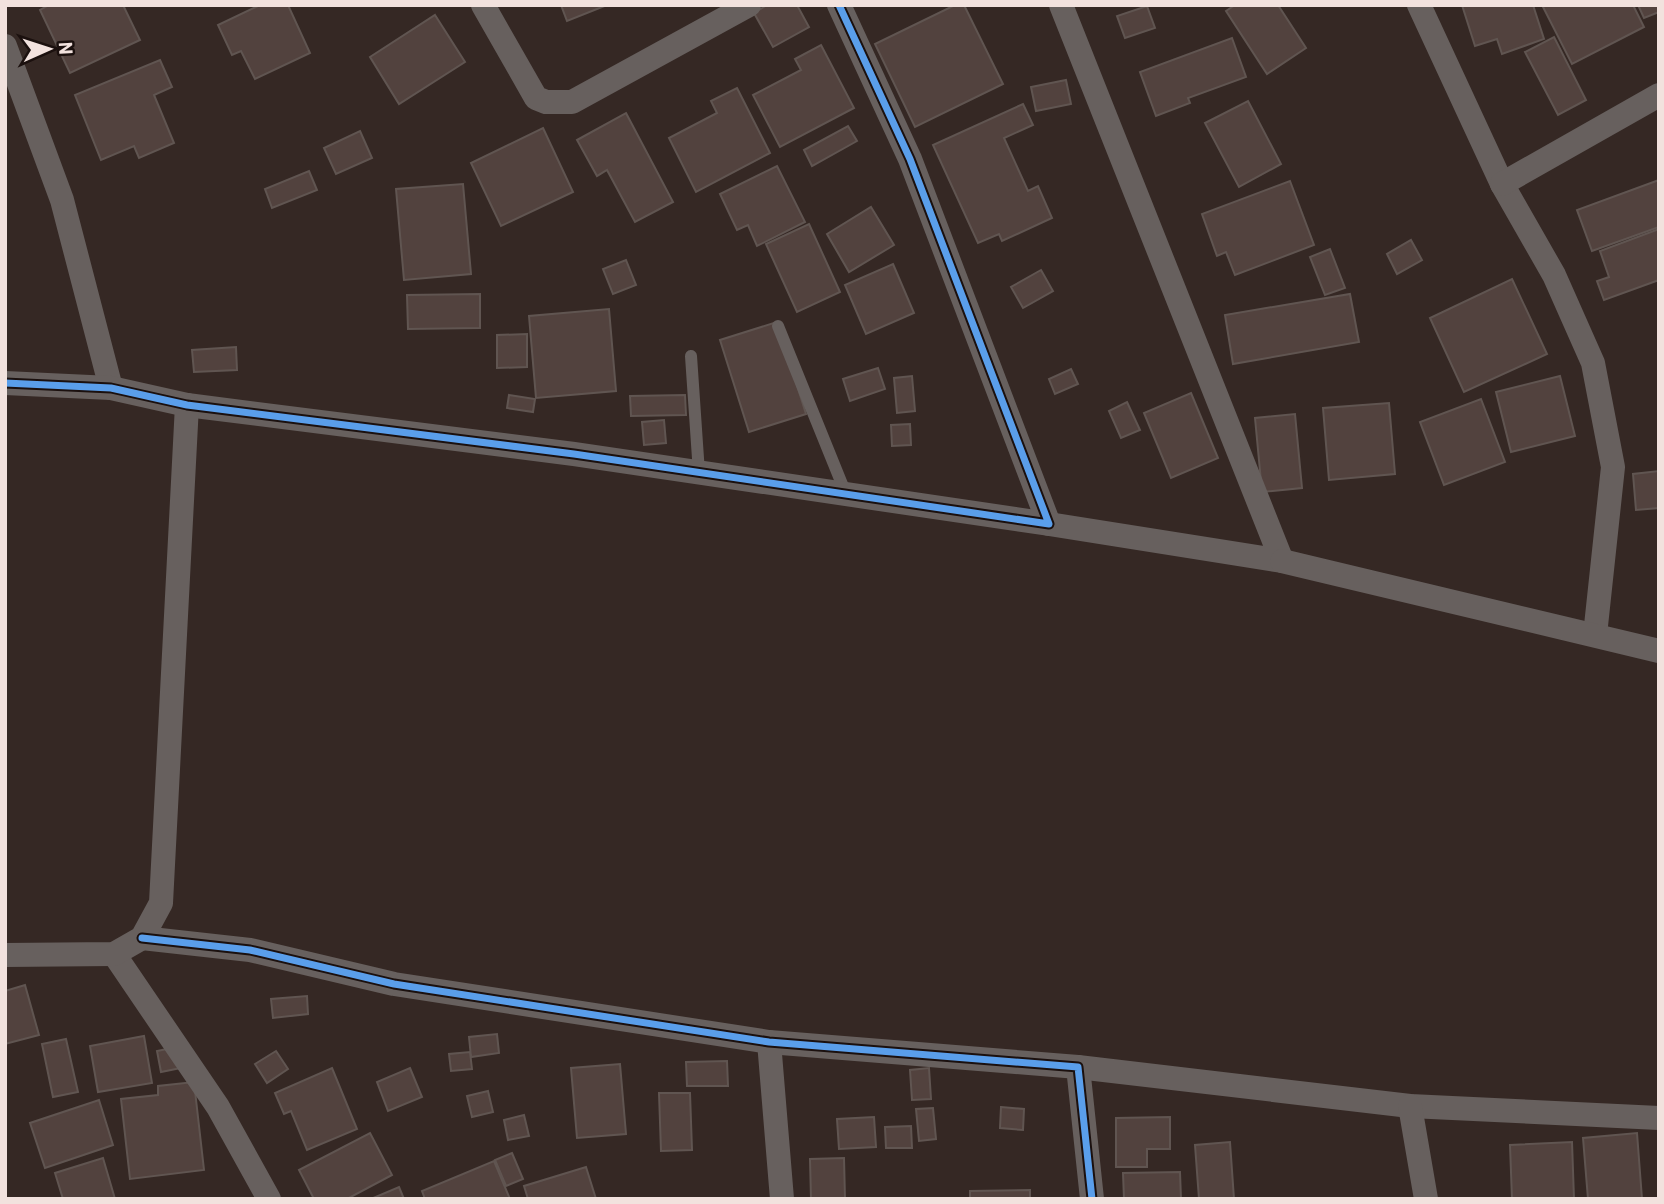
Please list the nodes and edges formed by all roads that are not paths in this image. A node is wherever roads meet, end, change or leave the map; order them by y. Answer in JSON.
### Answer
{"nodes":[{"id":1,"x":483,"y":5,"type":"edge"},
{"id":2,"x":749,"y":5,"type":"edge"},
{"id":3,"x":839,"y":5,"type":"edge"},
{"id":4,"x":1061,"y":5,"type":"edge"},
{"id":5,"x":1419,"y":5,"type":"edge"},
{"id":6,"x":5,"y":46,"type":"edge"},
{"id":7,"x":1659,"y":95,"type":"edge"},
{"id":8,"x":1502,"y":184,"type":"junction"},
{"id":9,"x":778,"y":326,"type":"dead end"},
{"id":10,"x":691,"y":356,"type":"dead end"},
{"id":11,"x":5,"y":383,"type":"edge"},
{"id":12,"x":111,"y":387,"type":"junction"},
{"id":13,"x":187,"y":405,"type":"junction"},
{"id":14,"x":699,"y":473,"type":"junction"},
{"id":15,"x":846,"y":495,"type":"junction"},
{"id":16,"x":1049,"y":524,"type":"junction"},
{"id":17,"x":1282,"y":561,"type":"junction"},
{"id":18,"x":1595,"y":635,"type":"junction"},
{"id":19,"x":1659,"y":651,"type":"edge"},
{"id":20,"x":142,"y":938,"type":"junction"},
{"id":21,"x":114,"y":954,"type":"junction"},
{"id":22,"x":5,"y":955,"type":"edge"},
{"id":23,"x":769,"y":1042,"type":"junction"},
{"id":24,"x":1078,"y":1067,"type":"junction"},
{"id":25,"x":1410,"y":1106,"type":"junction"},
{"id":26,"x":1659,"y":1118,"type":"edge"},
{"id":27,"x":269,"y":1199,"type":"edge"},
{"id":28,"x":782,"y":1199,"type":"edge"},
{"id":29,"x":1092,"y":1199,"type":"edge"},
{"id":30,"x":1426,"y":1199,"type":"edge"}],
"edges":[{"from":1,"to":2,"type":"street"},
{"from":3,"to":16,"type":"street"},
{"from":4,"to":17,"type":"street"},
{"from":5,"to":8,"type":"street"},
{"from":6,"to":12,"type":"street"},
{"from":7,"to":8,"type":"street"},
{"from":8,"to":18,"type":"street"},
{"from":9,"to":15,"type":"lane"},
{"from":10,"to":14,"type":"lane"},
{"from":11,"to":12,"type":"street"},
{"from":12,"to":13,"type":"street"},
{"from":13,"to":14,"type":"street"},
{"from":13,"to":20,"type":"street"},
{"from":14,"to":15,"type":"street"},
{"from":15,"to":16,"type":"street"},
{"from":16,"to":17,"type":"street"},
{"from":17,"to":18,"type":"street"},
{"from":18,"to":19,"type":"street"},
{"from":20,"to":21,"type":"street"},
{"from":20,"to":23,"type":"street"},
{"from":21,"to":22,"type":"street"},
{"from":21,"to":27,"type":"street"},
{"from":23,"to":24,"type":"street"},
{"from":23,"to":28,"type":"street"},
{"from":24,"to":25,"type":"street"},
{"from":24,"to":29,"type":"street"},
{"from":25,"to":26,"type":"street"},
{"from":25,"to":30,"type":"street"}]}
